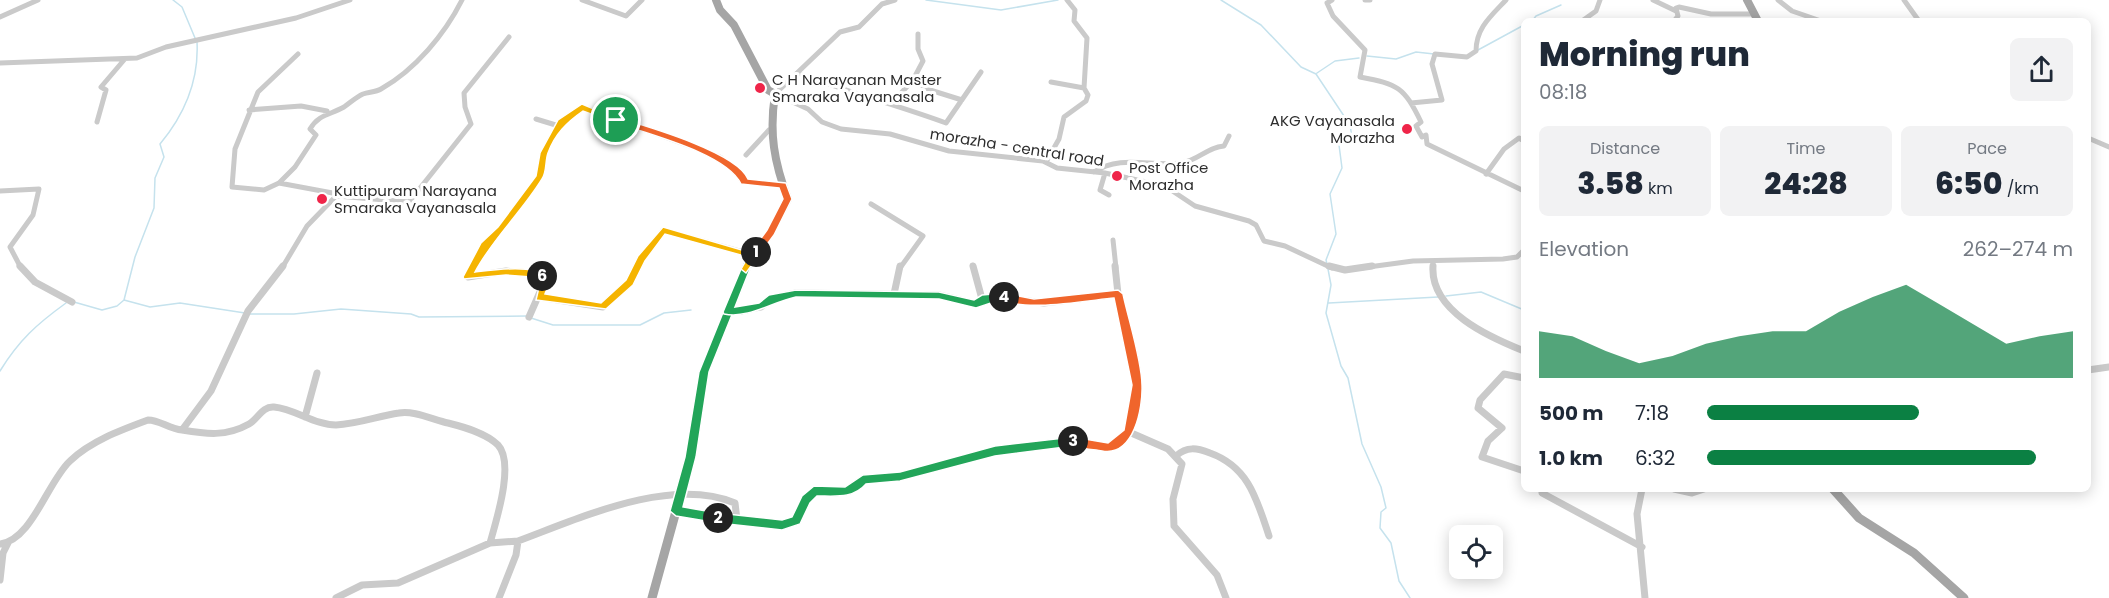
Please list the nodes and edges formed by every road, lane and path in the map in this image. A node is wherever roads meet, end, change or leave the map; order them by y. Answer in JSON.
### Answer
{"nodes":[{"id":1,"x":38,"y":0,"type":"edge"},
{"id":2,"x":350,"y":0,"type":"edge"},
{"id":3,"x":462,"y":0,"type":"edge"},
{"id":4,"x":582,"y":0,"type":"edge"},
{"id":5,"x":642,"y":0,"type":"edge"},
{"id":6,"x":716,"y":0,"type":"edge"},
{"id":7,"x":895,"y":0,"type":"edge"},
{"id":8,"x":1067,"y":0,"type":"edge"},
{"id":9,"x":1332,"y":0,"type":"edge"},
{"id":10,"x":1365,"y":0,"type":"edge"},
{"id":11,"x":1370,"y":0,"type":"edge"},
{"id":12,"x":1506,"y":0,"type":"edge"},
{"id":13,"x":1600,"y":0,"type":"edge"},
{"id":14,"x":1653,"y":0,"type":"edge"},
{"id":15,"x":1747,"y":0,"type":"edge"},
{"id":16,"x":1778,"y":0,"type":"edge"},
{"id":17,"x":1904,"y":0,"type":"edge"},
{"id":18,"x":880,"y":2,"type":"edge"},
{"id":19,"x":1676,"y":11,"type":"junction"},
{"id":20,"x":1753,"y":14,"type":"junction"},
{"id":21,"x":0,"y":17,"type":"edge"},
{"id":22,"x":1586,"y":18,"type":"edge"},
{"id":23,"x":1676,"y":18,"type":"edge"},
{"id":24,"x":1758,"y":18,"type":"edge"},
{"id":25,"x":1812,"y":18,"type":"edge"},
{"id":26,"x":1917,"y":18,"type":"edge"},
{"id":27,"x":918,"y":34,"type":"dead end"},
{"id":28,"x":509,"y":37,"type":"dead end"},
{"id":29,"x":298,"y":54,"type":"dead end"},
{"id":30,"x":124,"y":60,"type":"junction"},
{"id":31,"x":0,"y":63,"type":"edge"},
{"id":32,"x":981,"y":72,"type":"dead end"},
{"id":33,"x":798,"y":73,"type":"junction"},
{"id":34,"x":913,"y":80,"type":"junction"},
{"id":35,"x":1051,"y":82,"type":"dead end"},
{"id":36,"x":1084,"y":88,"type":"junction"},
{"id":37,"x":775,"y":94,"type":"junction"},
{"id":38,"x":962,"y":100,"type":"junction"},
{"id":39,"x":892,"y":103,"type":"junction"},
{"id":40,"x":1411,"y":104,"type":"junction"},
{"id":41,"x":249,"y":110,"type":"junction"},
{"id":42,"x":327,"y":111,"type":"junction"},
{"id":43,"x":536,"y":119,"type":"dead end"},
{"id":44,"x":97,"y":122,"type":"dead end"},
{"id":45,"x":559,"y":126,"type":"junction"},
{"id":46,"x":769,"y":129,"type":"junction"},
{"id":47,"x":1229,"y":136,"type":"dead end"},
{"id":48,"x":1521,"y":139,"type":"edge"},
{"id":49,"x":2091,"y":139,"type":"edge"},
{"id":50,"x":2109,"y":147,"type":"edge"},
{"id":51,"x":746,"y":155,"type":"dead end"},
{"id":52,"x":1046,"y":162,"type":"junction"},
{"id":53,"x":1094,"y":172,"type":"junction"},
{"id":54,"x":1105,"y":173,"type":"junction"},
{"id":55,"x":1486,"y":174,"type":"junction"},
{"id":56,"x":279,"y":183,"type":"junction"},
{"id":57,"x":783,"y":186,"type":"junction"},
{"id":58,"x":1521,"y":190,"type":"edge"},
{"id":59,"x":0,"y":191,"type":"edge"},
{"id":60,"x":1109,"y":195,"type":"dead end"},
{"id":61,"x":337,"y":196,"type":"junction"},
{"id":62,"x":871,"y":204,"type":"dead end"},
{"id":63,"x":1113,"y":240,"type":"dead end"},
{"id":64,"x":1521,"y":253,"type":"edge"},
{"id":65,"x":754,"y":255,"type":"junction"},
{"id":66,"x":1433,"y":261,"type":"junction"},
{"id":67,"x":973,"y":266,"type":"dead end"},
{"id":68,"x":894,"y":294,"type":"junction"},
{"id":69,"x":1118,"y":294,"type":"junction"},
{"id":70,"x":539,"y":297,"type":"junction"},
{"id":71,"x":982,"y":299,"type":"junction"},
{"id":72,"x":72,"y":302,"type":"dead end"},
{"id":73,"x":728,"y":312,"type":"junction"},
{"id":74,"x":529,"y":317,"type":"dead end"},
{"id":75,"x":1521,"y":350,"type":"edge"},
{"id":76,"x":2109,"y":368,"type":"edge"},
{"id":77,"x":2091,"y":370,"type":"edge"},
{"id":78,"x":317,"y":373,"type":"dead end"},
{"id":79,"x":1521,"y":377,"type":"edge"},
{"id":80,"x":305,"y":417,"type":"junction"},
{"id":81,"x":182,"y":430,"type":"junction"},
{"id":82,"x":1129,"y":432,"type":"junction"},
{"id":83,"x":1176,"y":456,"type":"junction"},
{"id":84,"x":1521,"y":470,"type":"edge"},
{"id":85,"x":1542,"y":492,"type":"edge"},
{"id":86,"x":1641,"y":492,"type":"edge"},
{"id":87,"x":1836,"y":492,"type":"edge"},
{"id":88,"x":680,"y":495,"type":"junction"},
{"id":89,"x":676,"y":511,"type":"junction"},
{"id":90,"x":737,"y":520,"type":"junction"},
{"id":91,"x":1269,"y":536,"type":"dead end"},
{"id":92,"x":518,"y":541,"type":"junction"},
{"id":93,"x":4,"y":543,"type":"edge"},
{"id":94,"x":490,"y":543,"type":"junction"},
{"id":95,"x":1642,"y":547,"type":"junction"},
{"id":96,"x":0,"y":580,"type":"edge"},
{"id":97,"x":336,"y":598,"type":"edge"},
{"id":98,"x":499,"y":598,"type":"edge"},
{"id":99,"x":652,"y":598,"type":"edge"},
{"id":100,"x":1226,"y":598,"type":"edge"},
{"id":101,"x":1645,"y":598,"type":"edge"},
{"id":102,"x":1964,"y":598,"type":"edge"}],
"edges":[{"from":1,"to":21,"type":"street"},
{"from":2,"to":30,"type":"street"},
{"from":3,"to":42,"type":"street"},
{"from":4,"to":5,"type":"street"},
{"from":6,"to":37,"type":"main road"},
{"from":7,"to":18,"type":"street"},
{"from":8,"to":36,"type":"street"},
{"from":9,"to":40,"type":"street"},
{"from":10,"to":11,"type":"street"},
{"from":12,"to":40,"type":"street"},
{"from":13,"to":22,"type":"street"},
{"from":14,"to":19,"type":"street"},
{"from":15,"to":20,"type":"main road"},
{"from":16,"to":25,"type":"street"},
{"from":17,"to":26,"type":"street"},
{"from":18,"to":33,"type":"street"},
{"from":19,"to":20,"type":"street"},
{"from":19,"to":23,"type":"street"},
{"from":20,"to":24,"type":"main road"},
{"from":27,"to":34,"type":"street"},
{"from":28,"to":61,"type":"street"},
{"from":29,"to":41,"type":"street"},
{"from":30,"to":31,"type":"street"},
{"from":30,"to":44,"type":"street"},
{"from":32,"to":38,"type":"street"},
{"from":33,"to":37,"type":"street"},
{"from":33,"to":39,"type":"street"},
{"from":34,"to":38,"type":"street"},
{"from":34,"to":39,"type":"street"},
{"from":35,"to":36,"type":"street"},
{"from":36,"to":52,"type":"street"},
{"from":37,"to":46,"type":"main road"},
{"from":37,"to":52,"type":"street","name":"morazha - central road"},
{"from":38,"to":39,"type":"street"},
{"from":40,"to":55,"type":"street"},
{"from":41,"to":42,"type":"street"},
{"from":41,"to":56,"type":"street"},
{"from":42,"to":56,"type":"street"},
{"from":43,"to":45,"type":"street"},
{"from":45,"to":57,"type":"street"},
{"from":45,"to":70,"type":"street"},
{"from":46,"to":51,"type":"street"},
{"from":46,"to":57,"type":"main road"},
{"from":47,"to":53,"type":"street"},
{"from":48,"to":55,"type":"street"},
{"from":49,"to":50,"type":"street"},
{"from":52,"to":53,"type":"street","name":"morazha - central road"},
{"from":53,"to":54,"type":"street","name":"morazha - central road"},
{"from":54,"to":60,"type":"street"},
{"from":54,"to":66,"type":"street","name":"morazha - central road"},
{"from":55,"to":58,"type":"street"},
{"from":56,"to":61,"type":"street"},
{"from":57,"to":65,"type":"main road"},
{"from":59,"to":72,"type":"street"},
{"from":61,"to":81,"type":"street"},
{"from":62,"to":68,"type":"street"},
{"from":63,"to":69,"type":"street"},
{"from":64,"to":66,"type":"street"},
{"from":65,"to":70,"type":"street"},
{"from":65,"to":73,"type":"main road"},
{"from":66,"to":75,"type":"street"},
{"from":67,"to":71,"type":"street"},
{"from":68,"to":71,"type":"street"},
{"from":68,"to":73,"type":"street"},
{"from":69,"to":71,"type":"street"},
{"from":69,"to":82,"type":"street"},
{"from":70,"to":74,"type":"street"},
{"from":73,"to":88,"type":"main road"},
{"from":76,"to":77,"type":"street"},
{"from":78,"to":80,"type":"street"},
{"from":79,"to":84,"type":"street"},
{"from":80,"to":81,"type":"street"},
{"from":80,"to":94,"type":"street"},
{"from":81,"to":93,"type":"street"},
{"from":82,"to":83,"type":"street"},
{"from":82,"to":90,"type":"street"},
{"from":83,"to":91,"type":"street"},
{"from":83,"to":100,"type":"street"},
{"from":85,"to":95,"type":"street"},
{"from":86,"to":95,"type":"street"},
{"from":87,"to":102,"type":"main road"},
{"from":88,"to":89,"type":"main road"},
{"from":88,"to":90,"type":"street"},
{"from":88,"to":92,"type":"street"},
{"from":89,"to":90,"type":"street"},
{"from":89,"to":99,"type":"main road"},
{"from":92,"to":94,"type":"street"},
{"from":92,"to":98,"type":"street"},
{"from":93,"to":96,"type":"street"},
{"from":94,"to":97,"type":"street"},
{"from":95,"to":101,"type":"street"}]}
